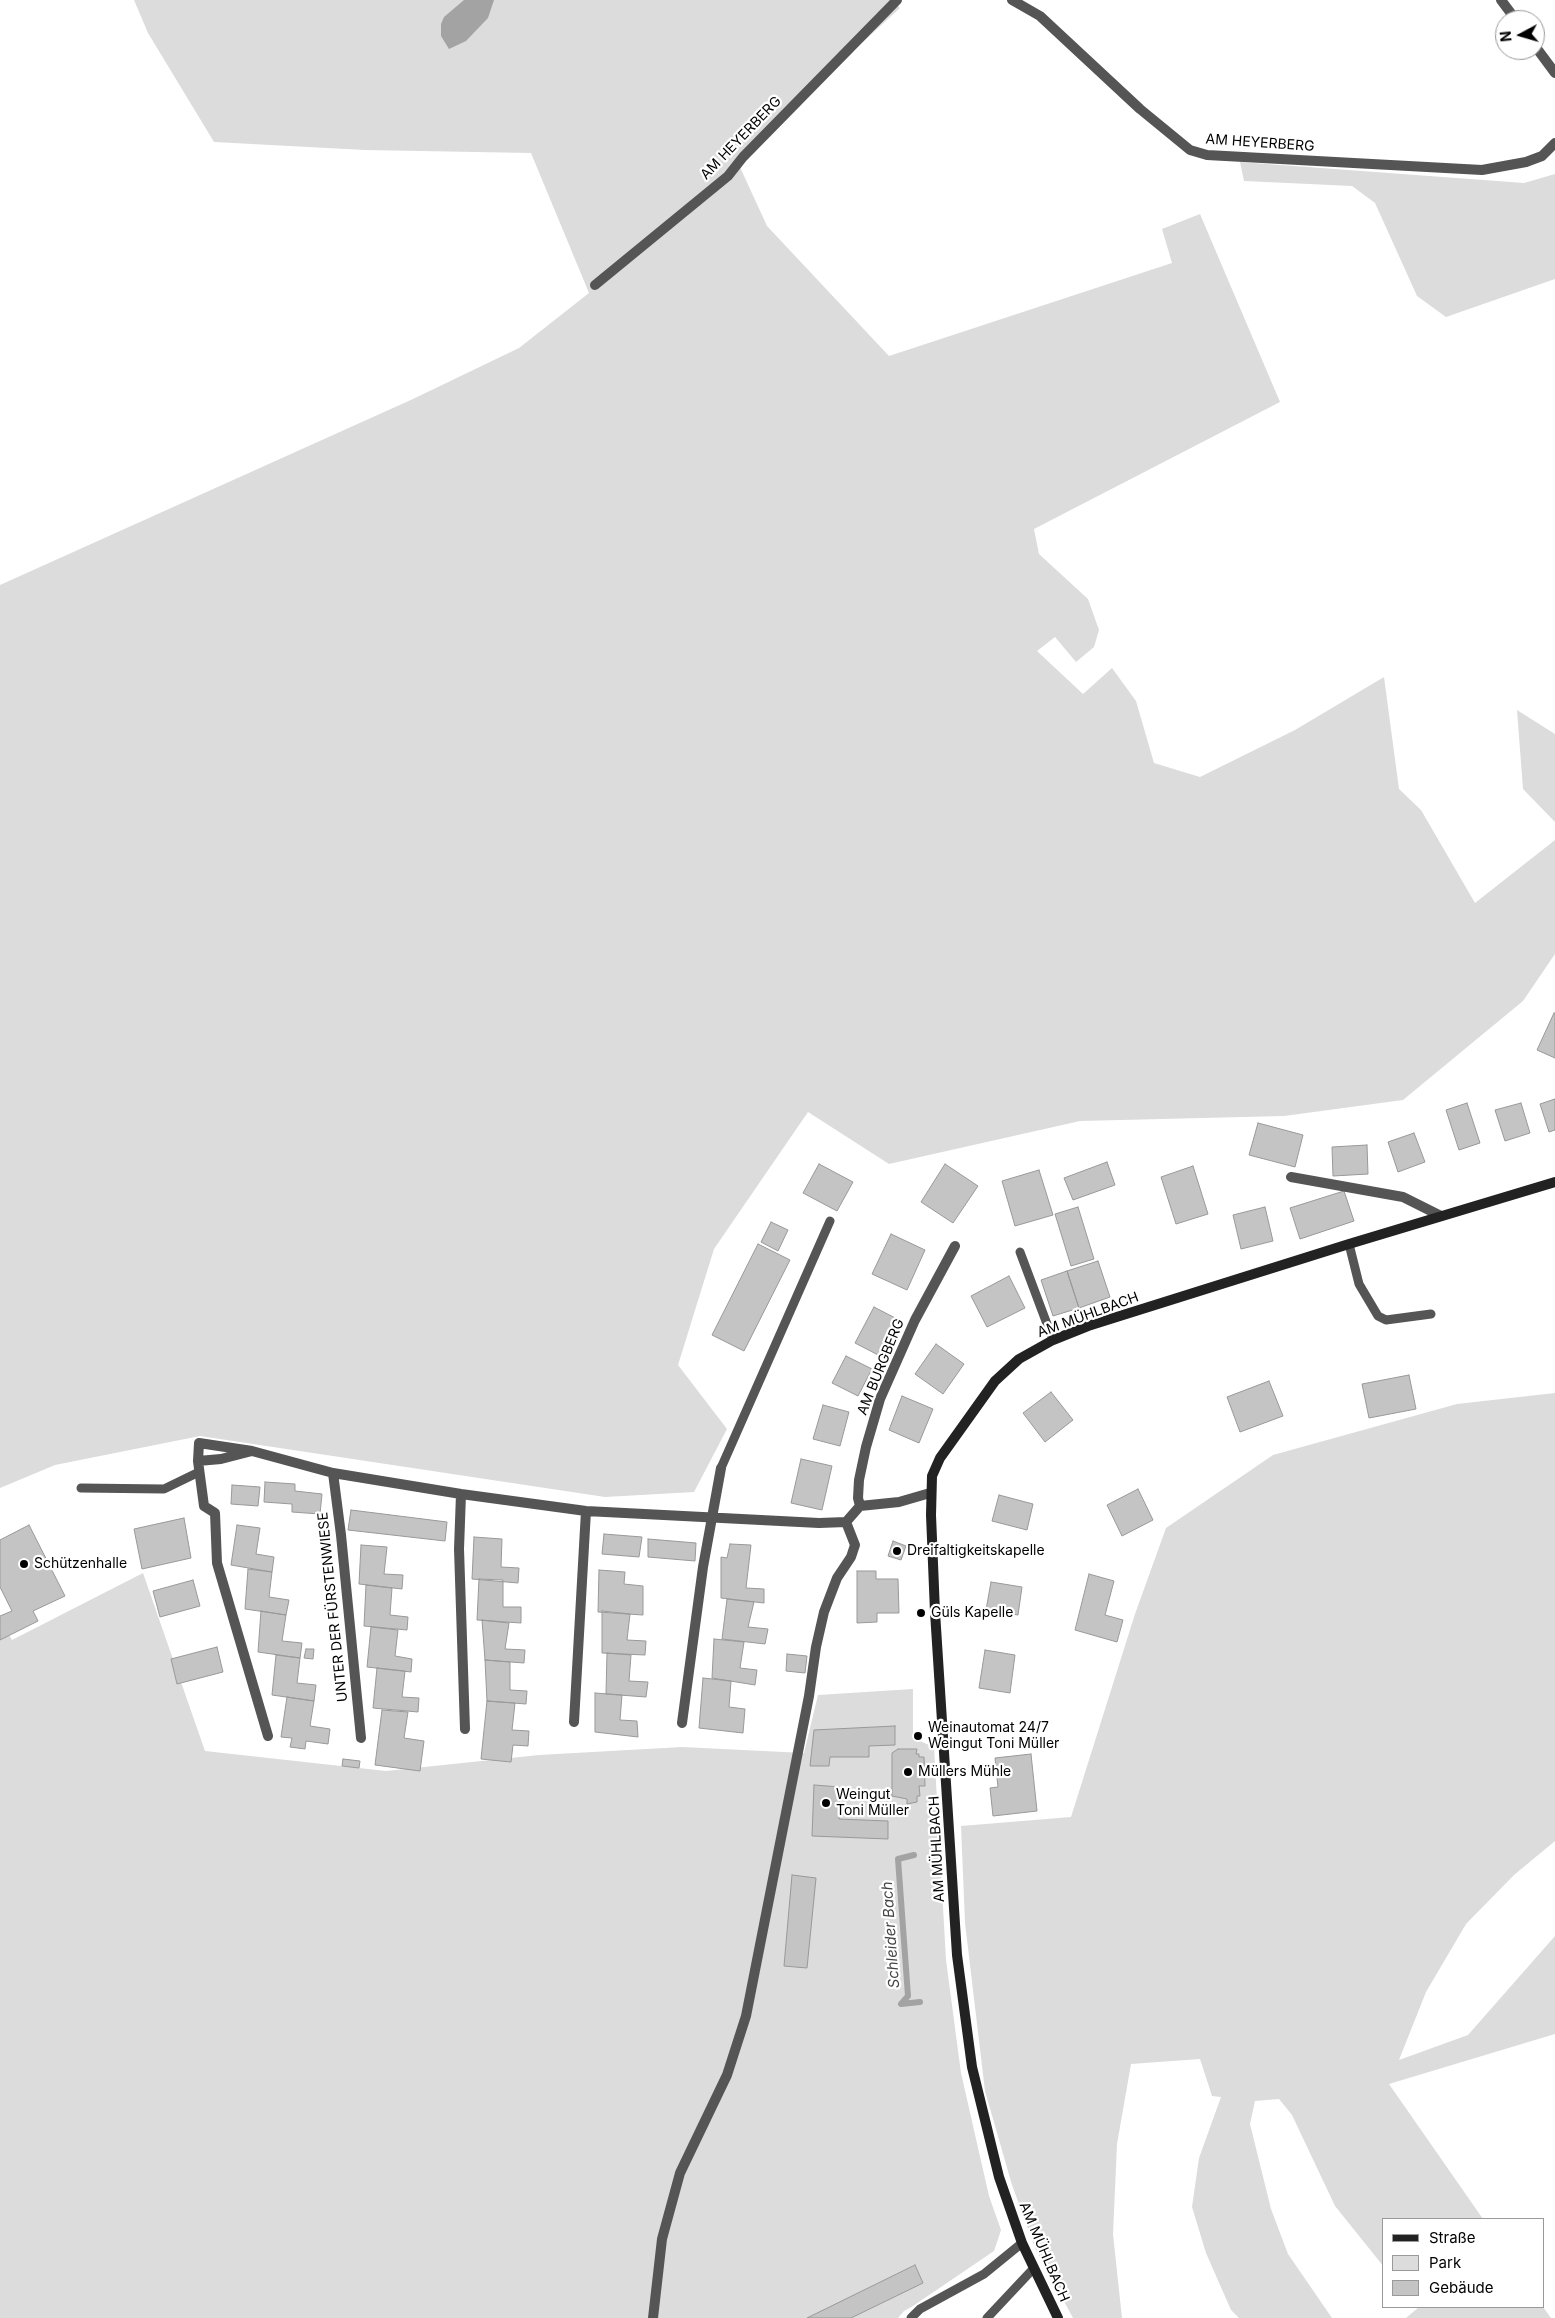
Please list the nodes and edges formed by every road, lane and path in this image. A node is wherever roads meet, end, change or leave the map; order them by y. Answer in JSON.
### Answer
{"nodes":[{"id":1,"x":898,"y":0,"type":"edge"},
{"id":2,"x":1012,"y":0,"type":"edge"},
{"id":3,"x":1545,"y":60,"type":"edge"},
{"id":4,"x":1555,"y":73,"type":"edge"},
{"id":5,"x":1555,"y":144,"type":"edge"},
{"id":6,"x":595,"y":285,"type":"dead end"},
{"id":7,"x":1291,"y":1177,"type":"dead end"},
{"id":8,"x":1555,"y":1182,"type":"edge"},
{"id":9,"x":1441,"y":1216,"type":"junction"},
{"id":10,"x":830,"y":1221,"type":"dead end"},
{"id":11,"x":1349,"y":1244,"type":"junction"},
{"id":12,"x":955,"y":1246,"type":"dead end"},
{"id":13,"x":1020,"y":1252,"type":"dead end"},
{"id":14,"x":1432,"y":1314,"type":"dead end"},
{"id":15,"x":1053,"y":1340,"type":"junction"},
{"id":16,"x":252,"y":1451,"type":"junction"},
{"id":17,"x":198,"y":1461,"type":"junction"},
{"id":18,"x":721,"y":1468,"type":"joint"},
{"id":19,"x":199,"y":1472,"type":"junction"},
{"id":20,"x":332,"y":1473,"type":"junction"},
{"id":21,"x":81,"y":1488,"type":"dead end"},
{"id":22,"x":930,"y":1493,"type":"junction"},
{"id":23,"x":460,"y":1494,"type":"junction"},
{"id":24,"x":860,"y":1506,"type":"junction"},
{"id":25,"x":586,"y":1511,"type":"junction"},
{"id":26,"x":712,"y":1518,"type":"junction"},
{"id":27,"x":846,"y":1522,"type":"junction"},
{"id":28,"x":574,"y":1722,"type":"dead end"},
{"id":29,"x":682,"y":1722,"type":"dead end"},
{"id":30,"x":465,"y":1729,"type":"dead end"},
{"id":31,"x":268,"y":1736,"type":"dead end"},
{"id":32,"x":361,"y":1738,"type":"dead end"},
{"id":33,"x":1022,"y":2243,"type":"junction"},
{"id":34,"x":1034,"y":2268,"type":"junction"},
{"id":35,"x":653,"y":2318,"type":"edge"},
{"id":36,"x":911,"y":2318,"type":"edge"},
{"id":37,"x":987,"y":2318,"type":"edge"},
{"id":38,"x":1058,"y":2318,"type":"edge"}],
"edges":[{"from":1,"to":6,"type":"street","name":"AM HEYERBERG"},
{"from":2,"to":5,"type":"street","name":"AM HEYERBERG"},
{"from":3,"to":4,"type":"street"},
{"from":7,"to":9,"type":"street"},
{"from":8,"to":9,"type":"street","name":"AM MÜHLBACH"},
{"from":9,"to":11,"type":"street","name":"AM MÜHLBACH"},
{"from":10,"to":18,"type":"lane"},
{"from":11,"to":14,"type":"lane"},
{"from":11,"to":15,"type":"street","name":"AM MÜHLBACH"},
{"from":12,"to":24,"type":"street","name":"AM BURGBERG"},
{"from":13,"to":15,"type":"lane"},
{"from":15,"to":22,"type":"street","name":"AM MÜHLBACH"},
{"from":16,"to":17,"type":"street"},
{"from":16,"to":17,"type":"street"},
{"from":16,"to":20,"type":"street"},
{"from":17,"to":19,"type":"street"},
{"from":18,"to":26,"type":"street"},
{"from":19,"to":21,"type":"lane"},
{"from":19,"to":31,"type":"street"},
{"from":20,"to":23,"type":"street"},
{"from":20,"to":32,"type":"street","name":"UNTER DER FÜRSTENWIESE"},
{"from":22,"to":24,"type":"street"},
{"from":22,"to":33,"type":"street","name":"AM MÜHLBACH"},
{"from":23,"to":25,"type":"street"},
{"from":23,"to":30,"type":"street"},
{"from":24,"to":27,"type":"street"},
{"from":25,"to":26,"type":"street"},
{"from":25,"to":28,"type":"street"},
{"from":26,"to":27,"type":"street"},
{"from":26,"to":29,"type":"street"},
{"from":27,"to":35,"type":"street"},
{"from":33,"to":34,"type":"street","name":"AM MÜHLBACH"},
{"from":33,"to":36,"type":"lane"},
{"from":34,"to":37,"type":"lane"},
{"from":34,"to":38,"type":"street","name":"AM MÜHLBACH"}]}
